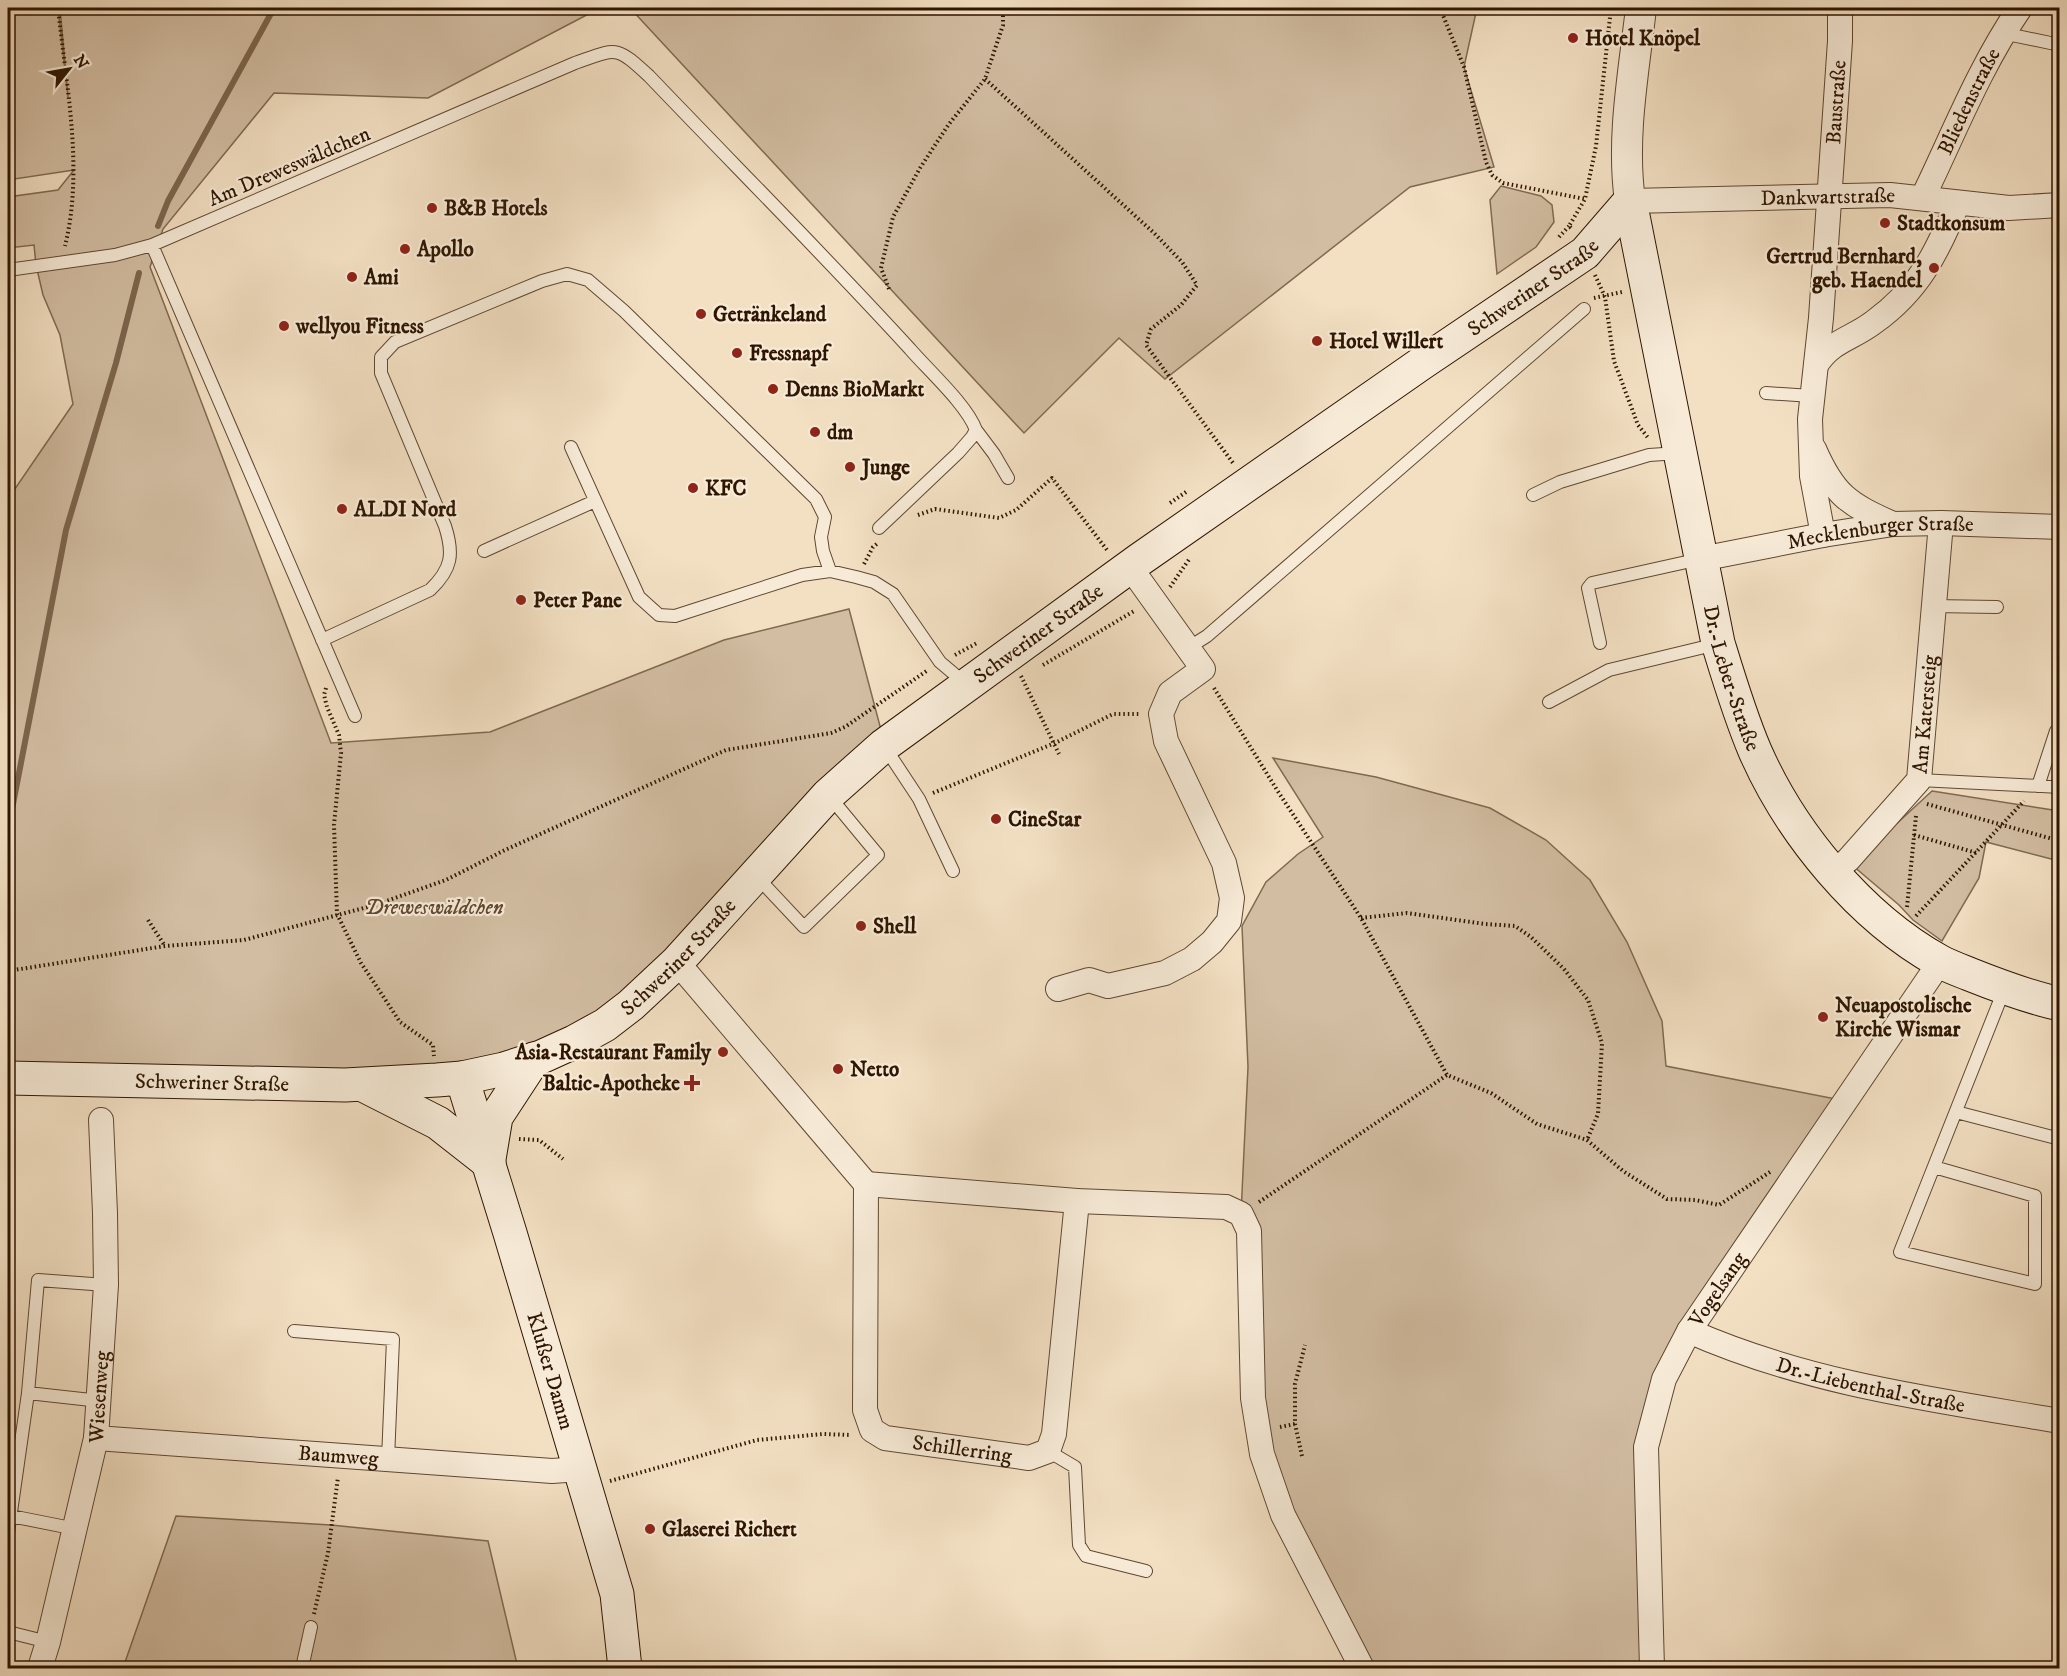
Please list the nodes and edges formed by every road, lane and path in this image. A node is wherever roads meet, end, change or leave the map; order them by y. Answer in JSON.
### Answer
{"nodes":[{"id":1,"x":58,"y":8,"type":"edge"},
{"id":2,"x":1003,"y":8,"type":"edge"},
{"id":3,"x":1440,"y":8,"type":"edge"},
{"id":4,"x":1611,"y":8,"type":"edge"},
{"id":5,"x":1641,"y":8,"type":"edge"},
{"id":6,"x":1840,"y":8,"type":"edge"},
{"id":7,"x":2020,"y":8,"type":"edge"},
{"id":8,"x":2002,"y":33,"type":"junction"},
{"id":9,"x":2060,"y":45,"type":"edge"},
{"id":10,"x":985,"y":79,"type":"junction"},
{"id":11,"x":1828,"y":195,"type":"junction"},
{"id":12,"x":1923,"y":197,"type":"junction"},
{"id":13,"x":1630,"y":201,"type":"junction"},
{"id":14,"x":1958,"y":203,"type":"junction"},
{"id":15,"x":2060,"y":205,"type":"edge"},
{"id":16,"x":152,"y":245,"type":"junction"},
{"id":17,"x":36,"y":265,"type":"junction"},
{"id":18,"x":8,"y":270,"type":"edge"},
{"id":19,"x":889,"y":289,"type":"dead end"},
{"id":20,"x":1585,"y":304,"type":"joint"},
{"id":21,"x":1821,"y":318,"type":"junction"},
{"id":22,"x":1848,"y":338,"type":"junction"},
{"id":23,"x":1816,"y":365,"type":"junction"},
{"id":24,"x":1766,"y":393,"type":"dead end"},
{"id":25,"x":1812,"y":396,"type":"junction"},
{"id":26,"x":976,"y":430,"type":"junction"},
{"id":27,"x":1810,"y":441,"type":"junction"},
{"id":28,"x":571,"y":447,"type":"dead end"},
{"id":29,"x":1670,"y":454,"type":"junction"},
{"id":30,"x":1008,"y":478,"type":"dead end"},
{"id":31,"x":1248,"y":484,"type":"junction"},
{"id":32,"x":1533,"y":495,"type":"dead end"},
{"id":33,"x":595,"y":501,"type":"junction"},
{"id":34,"x":909,"y":520,"type":"dead end"},
{"id":35,"x":1941,"y":522,"type":"junction"},
{"id":36,"x":1893,"y":524,"type":"junction"},
{"id":37,"x":2060,"y":526,"type":"edge"},
{"id":38,"x":881,"y":534,"type":"joint"},
{"id":39,"x":1823,"y":535,"type":"junction"},
{"id":40,"x":484,"y":551,"type":"dead end"},
{"id":41,"x":1197,"y":551,"type":"dead end"},
{"id":42,"x":1119,"y":558,"type":"junction"},
{"id":43,"x":1701,"y":559,"type":"junction"},
{"id":44,"x":830,"y":571,"type":"junction"},
{"id":45,"x":858,"y":578,"type":"junction"},
{"id":46,"x":1153,"y":599,"type":"junction"},
{"id":47,"x":1932,"y":606,"type":"junction"},
{"id":48,"x":1997,"y":607,"type":"dead end"},
{"id":49,"x":322,"y":640,"type":"junction"},
{"id":50,"x":1718,"y":643,"type":"junction"},
{"id":51,"x":1600,"y":644,"type":"dead end"},
{"id":52,"x":1188,"y":648,"type":"junction"},
{"id":53,"x":1042,"y":665,"type":"dead end"},
{"id":54,"x":1203,"y":669,"type":"junction"},
{"id":55,"x":1015,"y":672,"type":"junction"},
{"id":56,"x":338,"y":678,"type":"junction"},
{"id":57,"x":966,"y":685,"type":"junction"},
{"id":58,"x":1549,"y":702,"type":"dead end"},
{"id":59,"x":1161,"y":714,"type":"junction"},
{"id":60,"x":355,"y":716,"type":"dead end"},
{"id":61,"x":845,"y":727,"type":"dead end"},
{"id":62,"x":2060,"y":728,"type":"edge"},
{"id":63,"x":1055,"y":743,"type":"junction"},
{"id":64,"x":883,"y":746,"type":"junction"},
{"id":65,"x":1059,"y":754,"type":"dead end"},
{"id":66,"x":2038,"y":786,"type":"junction"},
{"id":67,"x":2060,"y":787,"type":"edge"},
{"id":68,"x":1919,"y":791,"type":"junction"},
{"id":69,"x":828,"y":795,"type":"junction"},
{"id":70,"x":919,"y":799,"type":"junction"},
{"id":71,"x":2003,"y":825,"type":"junction"},
{"id":72,"x":1914,"y":835,"type":"junction"},
{"id":73,"x":2060,"y":841,"type":"edge"},
{"id":74,"x":1977,"y":853,"type":"junction"},
{"id":75,"x":952,"y":871,"type":"dead end"},
{"id":76,"x":1833,"y":872,"type":"junction"},
{"id":77,"x":756,"y":876,"type":"junction"},
{"id":78,"x":337,"y":914,"type":"junction"},
{"id":79,"x":1361,"y":918,"type":"junction"},
{"id":80,"x":148,"y":920,"type":"dead end"},
{"id":81,"x":1901,"y":935,"type":"junction"},
{"id":82,"x":165,"y":946,"type":"junction"},
{"id":83,"x":676,"y":962,"type":"junction"},
{"id":84,"x":1940,"y":962,"type":"junction"},
{"id":85,"x":8,"y":971,"type":"edge"},
{"id":86,"x":2004,"y":988,"type":"junction"},
{"id":87,"x":1058,"y":989,"type":"dead end"},
{"id":88,"x":2060,"y":1004,"type":"edge"},
{"id":89,"x":534,"y":1059,"type":"junction"},
{"id":90,"x":448,"y":1070,"type":"junction"},
{"id":91,"x":1447,"y":1075,"type":"junction"},
{"id":92,"x":8,"y":1078,"type":"edge"},
{"id":93,"x":363,"y":1085,"type":"junction"},
{"id":94,"x":1956,"y":1112,"type":"junction"},
{"id":95,"x":101,"y":1120,"type":"dead end"},
{"id":96,"x":513,"y":1138,"type":"dead end"},
{"id":97,"x":2060,"y":1139,"type":"edge"},
{"id":98,"x":1587,"y":1140,"type":"junction"},
{"id":99,"x":563,"y":1159,"type":"dead end"},
{"id":100,"x":489,"y":1163,"type":"junction"},
{"id":101,"x":1934,"y":1167,"type":"junction"},
{"id":102,"x":1774,"y":1169,"type":"dead end"},
{"id":103,"x":866,"y":1184,"type":"junction"},
{"id":104,"x":1077,"y":1201,"type":"junction"},
{"id":105,"x":1241,"y":1214,"type":"junction"},
{"id":106,"x":106,"y":1285,"type":"junction"},
{"id":107,"x":294,"y":1331,"type":"dead end"},
{"id":108,"x":1689,"y":1331,"type":"junction"},
{"id":109,"x":1305,"y":1345,"type":"dead end"},
{"id":110,"x":28,"y":1393,"type":"junction"},
{"id":111,"x":100,"y":1401,"type":"junction"},
{"id":112,"x":2060,"y":1421,"type":"edge"},
{"id":113,"x":872,"y":1430,"type":"junction"},
{"id":114,"x":96,"y":1438,"type":"junction"},
{"id":115,"x":1048,"y":1451,"type":"junction"},
{"id":116,"x":341,"y":1454,"type":"junction"},
{"id":117,"x":1302,"y":1456,"type":"dead end"},
{"id":118,"x":388,"y":1459,"type":"junction"},
{"id":119,"x":583,"y":1478,"type":"junction"},
{"id":120,"x":11,"y":1516,"type":"junction"},
{"id":121,"x":76,"y":1529,"type":"junction"},
{"id":122,"x":8,"y":1533,"type":"edge"},
{"id":123,"x":1146,"y":1571,"type":"dead end"},
{"id":124,"x":311,"y":1627,"type":"joint"},
{"id":125,"x":8,"y":1632,"type":"edge"},
{"id":126,"x":48,"y":1642,"type":"junction"},
{"id":127,"x":40,"y":1668,"type":"edge"},
{"id":128,"x":302,"y":1668,"type":"edge"},
{"id":129,"x":625,"y":1668,"type":"edge"},
{"id":130,"x":1362,"y":1668,"type":"edge"},
{"id":131,"x":1652,"y":1668,"type":"edge"}],
"edges":[{"from":1,"to":17,"type":"path"},
{"from":2,"to":10,"type":"path"},
{"from":3,"to":4,"type":"path"},
{"from":5,"to":13,"type":"street"},
{"from":6,"to":11,"type":"street","name":"Baustraße"},
{"from":7,"to":8,"type":"street","name":"Bliedenstraße"},
{"from":8,"to":9,"type":"lane"},
{"from":8,"to":12,"type":"street","name":"Bliedenstraße"},
{"from":10,"to":19,"type":"path"},
{"from":10,"to":31,"type":"path"},
{"from":11,"to":12,"type":"street","name":"Dankwartstraße"},
{"from":11,"to":13,"type":"street","name":"Dankwartstraße"},
{"from":11,"to":21,"type":"street","name":"Baustraße"},
{"from":12,"to":14,"type":"street","name":"Dankwartstraße"},
{"from":13,"to":29,"type":"main road","name":"Dr.-Leber-Straße"},
{"from":13,"to":31,"type":"main road","name":"Schweriner Straße"},
{"from":14,"to":15,"type":"street","name":"Dankwartstraße"},
{"from":14,"to":22,"type":"street"},
{"from":16,"to":17,"type":"lane","name":"Am Dreweswäldchen"},
{"from":16,"to":26,"type":"lane","name":"Am Dreweswäldchen"},
{"from":16,"to":49,"type":"lane"},
{"from":17,"to":18,"type":"lane","name":"Am Dreweswäldchen"},
{"from":20,"to":29,"type":"path"},
{"from":20,"to":52,"type":"lane"},
{"from":21,"to":22,"type":"street"},
{"from":21,"to":23,"type":"street","name":"Baustraße"},
{"from":22,"to":23,"type":"street"},
{"from":23,"to":25,"type":"street","name":"Baustraße"},
{"from":24,"to":25,"type":"lane"},
{"from":25,"to":27,"type":"street","name":"Baustraße"},
{"from":26,"to":30,"type":"lane","name":"Am Dreweswäldchen"},
{"from":26,"to":38,"type":"lane"},
{"from":27,"to":36,"type":"street"},
{"from":27,"to":39,"type":"street","name":"Baustraße"},
{"from":28,"to":33,"type":"lane"},
{"from":29,"to":32,"type":"lane"},
{"from":29,"to":43,"type":"main road","name":"Dr.-Leber-Straße"},
{"from":31,"to":42,"type":"main road","name":"Schweriner Straße"},
{"from":33,"to":40,"type":"lane"},
{"from":33,"to":44,"type":"lane"},
{"from":34,"to":42,"type":"path"},
{"from":35,"to":36,"type":"street","name":"Mecklenburger Straße"},
{"from":35,"to":37,"type":"street","name":"Mecklenburger Straße"},
{"from":35,"to":47,"type":"street","name":"Am Katersteig"},
{"from":36,"to":39,"type":"street","name":"Mecklenburger Straße"},
{"from":38,"to":45,"type":"path"},
{"from":39,"to":43,"type":"street","name":"Mecklenburger Straße"},
{"from":41,"to":46,"type":"path"},
{"from":42,"to":46,"type":"street"},
{"from":42,"to":55,"type":"main road","name":"Schweriner Straße"},
{"from":43,"to":50,"type":"main road","name":"Dr.-Leber-Straße"},
{"from":43,"to":51,"type":"lane"},
{"from":44,"to":45,"type":"lane"},
{"from":44,"to":49,"type":"lane"},
{"from":45,"to":57,"type":"lane"},
{"from":46,"to":52,"type":"street"},
{"from":46,"to":53,"type":"path"},
{"from":47,"to":48,"type":"lane"},
{"from":47,"to":68,"type":"street","name":"Am Katersteig"},
{"from":49,"to":56,"type":"lane"},
{"from":50,"to":58,"type":"lane"},
{"from":50,"to":76,"type":"main road","name":"Dr.-Leber-Straße"},
{"from":52,"to":54,"type":"street"},
{"from":54,"to":59,"type":"street"},
{"from":54,"to":79,"type":"path"},
{"from":55,"to":57,"type":"main road","name":"Schweriner Straße"},
{"from":55,"to":63,"type":"path"},
{"from":56,"to":60,"type":"lane"},
{"from":56,"to":78,"type":"path"},
{"from":57,"to":64,"type":"main road","name":"Schweriner Straße"},
{"from":59,"to":63,"type":"path"},
{"from":59,"to":87,"type":"street"},
{"from":61,"to":78,"type":"path"},
{"from":62,"to":66,"type":"lane"},
{"from":63,"to":65,"type":"path"},
{"from":63,"to":70,"type":"path"},
{"from":64,"to":69,"type":"main road","name":"Schweriner Straße"},
{"from":64,"to":70,"type":"lane"},
{"from":66,"to":67,"type":"lane"},
{"from":66,"to":68,"type":"lane"},
{"from":66,"to":71,"type":"path"},
{"from":68,"to":71,"type":"path"},
{"from":68,"to":72,"type":"path"},
{"from":68,"to":76,"type":"street","name":"Am Katersteig"},
{"from":69,"to":77,"type":"main road","name":"Schweriner Straße"},
{"from":69,"to":77,"type":"lane"},
{"from":70,"to":75,"type":"lane"},
{"from":71,"to":73,"type":"path"},
{"from":71,"to":74,"type":"path"},
{"from":72,"to":74,"type":"path"},
{"from":72,"to":81,"type":"path"},
{"from":74,"to":81,"type":"path"},
{"from":76,"to":81,"type":"main road","name":"Dr.-Leber-Straße"},
{"from":77,"to":83,"type":"main road","name":"Schweriner Straße"},
{"from":78,"to":82,"type":"path"},
{"from":78,"to":90,"type":"path"},
{"from":79,"to":91,"type":"path"},
{"from":79,"to":98,"type":"path"},
{"from":80,"to":82,"type":"path"},
{"from":81,"to":84,"type":"main road","name":"Dr.-Leber-Straße"},
{"from":82,"to":85,"type":"path"},
{"from":83,"to":89,"type":"main road","name":"Schweriner Straße"},
{"from":83,"to":103,"type":"street"},
{"from":84,"to":86,"type":"main road","name":"Dr.-Leber-Straße"},
{"from":84,"to":108,"type":"street","name":"Vogelsang"},
{"from":86,"to":88,"type":"main road","name":"Dr.-Leber-Straße"},
{"from":86,"to":94,"type":"lane"},
{"from":89,"to":90,"type":"main road","name":"Schweriner Straße"},
{"from":89,"to":100,"type":"main road"},
{"from":90,"to":93,"type":"main road","name":"Schweriner Straße"},
{"from":90,"to":100,"type":"main road","name":"Klußer Damm"},
{"from":91,"to":98,"type":"path"},
{"from":91,"to":105,"type":"path"},
{"from":92,"to":93,"type":"main road","name":"Schweriner Straße"},
{"from":93,"to":100,"type":"main road"},
{"from":94,"to":97,"type":"lane"},
{"from":94,"to":101,"type":"lane"},
{"from":95,"to":106,"type":"street","name":"Wiesenweg"},
{"from":96,"to":99,"type":"path"},
{"from":98,"to":102,"type":"path"},
{"from":100,"to":119,"type":"main road","name":"Klußer Damm"},
{"from":101,"to":101,"type":"lane"},
{"from":103,"to":104,"type":"street"},
{"from":103,"to":113,"type":"street"},
{"from":104,"to":105,"type":"street"},
{"from":104,"to":115,"type":"street"},
{"from":105,"to":130,"type":"street"},
{"from":106,"to":110,"type":"lane"},
{"from":106,"to":111,"type":"street","name":"Wiesenweg"},
{"from":107,"to":118,"type":"lane"},
{"from":108,"to":112,"type":"street","name":"Dr.-Liebenthal-Straße"},
{"from":108,"to":131,"type":"street","name":"Vogelsang"},
{"from":109,"to":117,"type":"path"},
{"from":110,"to":111,"type":"lane"},
{"from":110,"to":120,"type":"lane"},
{"from":111,"to":114,"type":"street","name":"Wiesenweg"},
{"from":113,"to":115,"type":"street","name":"Schillerring"},
{"from":113,"to":119,"type":"path"},
{"from":114,"to":116,"type":"street","name":"Baumweg"},
{"from":114,"to":121,"type":"street","name":"Wiesenweg"},
{"from":115,"to":123,"type":"lane"},
{"from":116,"to":118,"type":"street","name":"Baumweg"},
{"from":116,"to":124,"type":"path"},
{"from":118,"to":119,"type":"street","name":"Baumweg"},
{"from":119,"to":129,"type":"main road","name":"Klußer Damm"},
{"from":120,"to":121,"type":"lane"},
{"from":120,"to":122,"type":"lane"},
{"from":121,"to":126,"type":"street","name":"Wiesenweg"},
{"from":124,"to":128,"type":"lane"},
{"from":125,"to":126,"type":"lane"},
{"from":126,"to":127,"type":"street","name":"Wiesenweg"}]}
